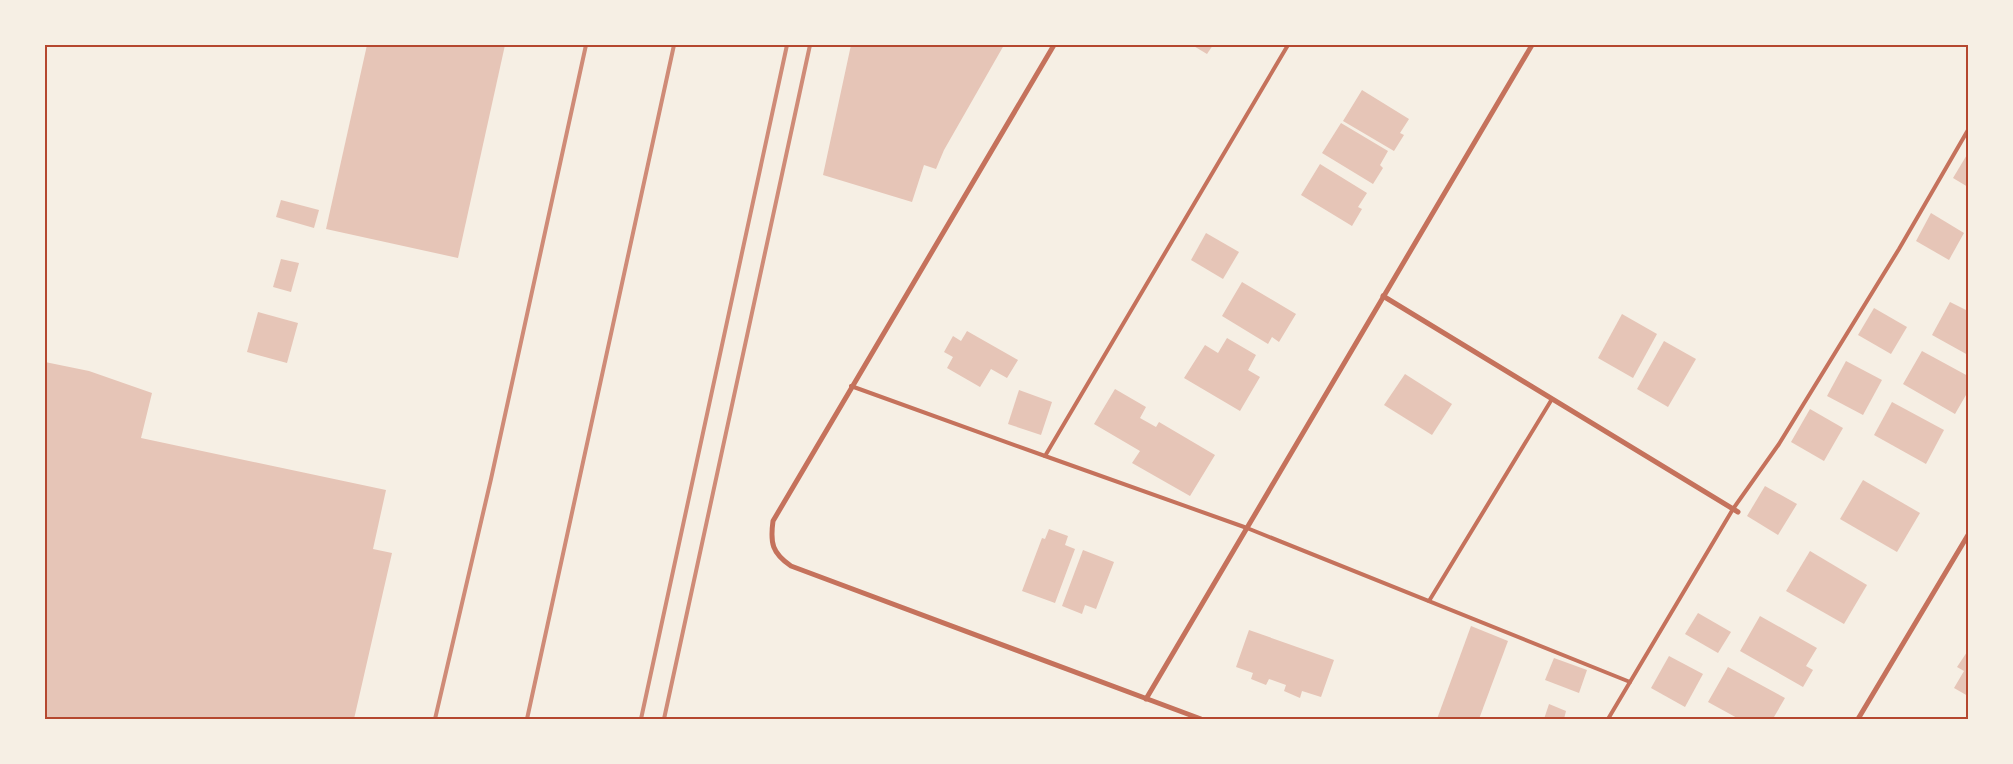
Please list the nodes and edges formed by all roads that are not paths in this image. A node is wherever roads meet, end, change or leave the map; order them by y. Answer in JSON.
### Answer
{"nodes":[{"id":1,"x":1054,"y":45,"type":"edge"},
{"id":2,"x":1288,"y":45,"type":"edge"},
{"id":3,"x":1532,"y":45,"type":"edge"},
{"id":4,"x":1968,"y":130,"type":"edge"},
{"id":5,"x":1383,"y":296,"type":"junction"},
{"id":6,"x":851,"y":386,"type":"junction"},
{"id":7,"x":1552,"y":399,"type":"junction"},
{"id":8,"x":1045,"y":456,"type":"junction"},
{"id":9,"x":1735,"y":511,"type":"junction"},
{"id":10,"x":1247,"y":528,"type":"junction"},
{"id":11,"x":1968,"y":535,"type":"edge"},
{"id":12,"x":1429,"y":602,"type":"junction"},
{"id":13,"x":1630,"y":682,"type":"junction"},
{"id":14,"x":1146,"y":699,"type":"junction"},
{"id":15,"x":1201,"y":719,"type":"edge"},
{"id":16,"x":1608,"y":719,"type":"edge"},
{"id":17,"x":1858,"y":719,"type":"edge"}],
"edges":[{"from":1,"to":6,"type":"street"},
{"from":2,"to":8,"type":"lane"},
{"from":3,"to":5,"type":"street"},
{"from":4,"to":9,"type":"lane"},
{"from":5,"to":7,"type":"street"},
{"from":5,"to":10,"type":"street"},
{"from":6,"to":8,"type":"lane"},
{"from":6,"to":14,"type":"street"},
{"from":7,"to":9,"type":"street"},
{"from":7,"to":12,"type":"lane"},
{"from":8,"to":10,"type":"lane"},
{"from":9,"to":13,"type":"lane"},
{"from":10,"to":12,"type":"lane"},
{"from":10,"to":14,"type":"street"},
{"from":11,"to":17,"type":"street"},
{"from":12,"to":13,"type":"lane"},
{"from":13,"to":16,"type":"lane"},
{"from":14,"to":15,"type":"street"}]}
